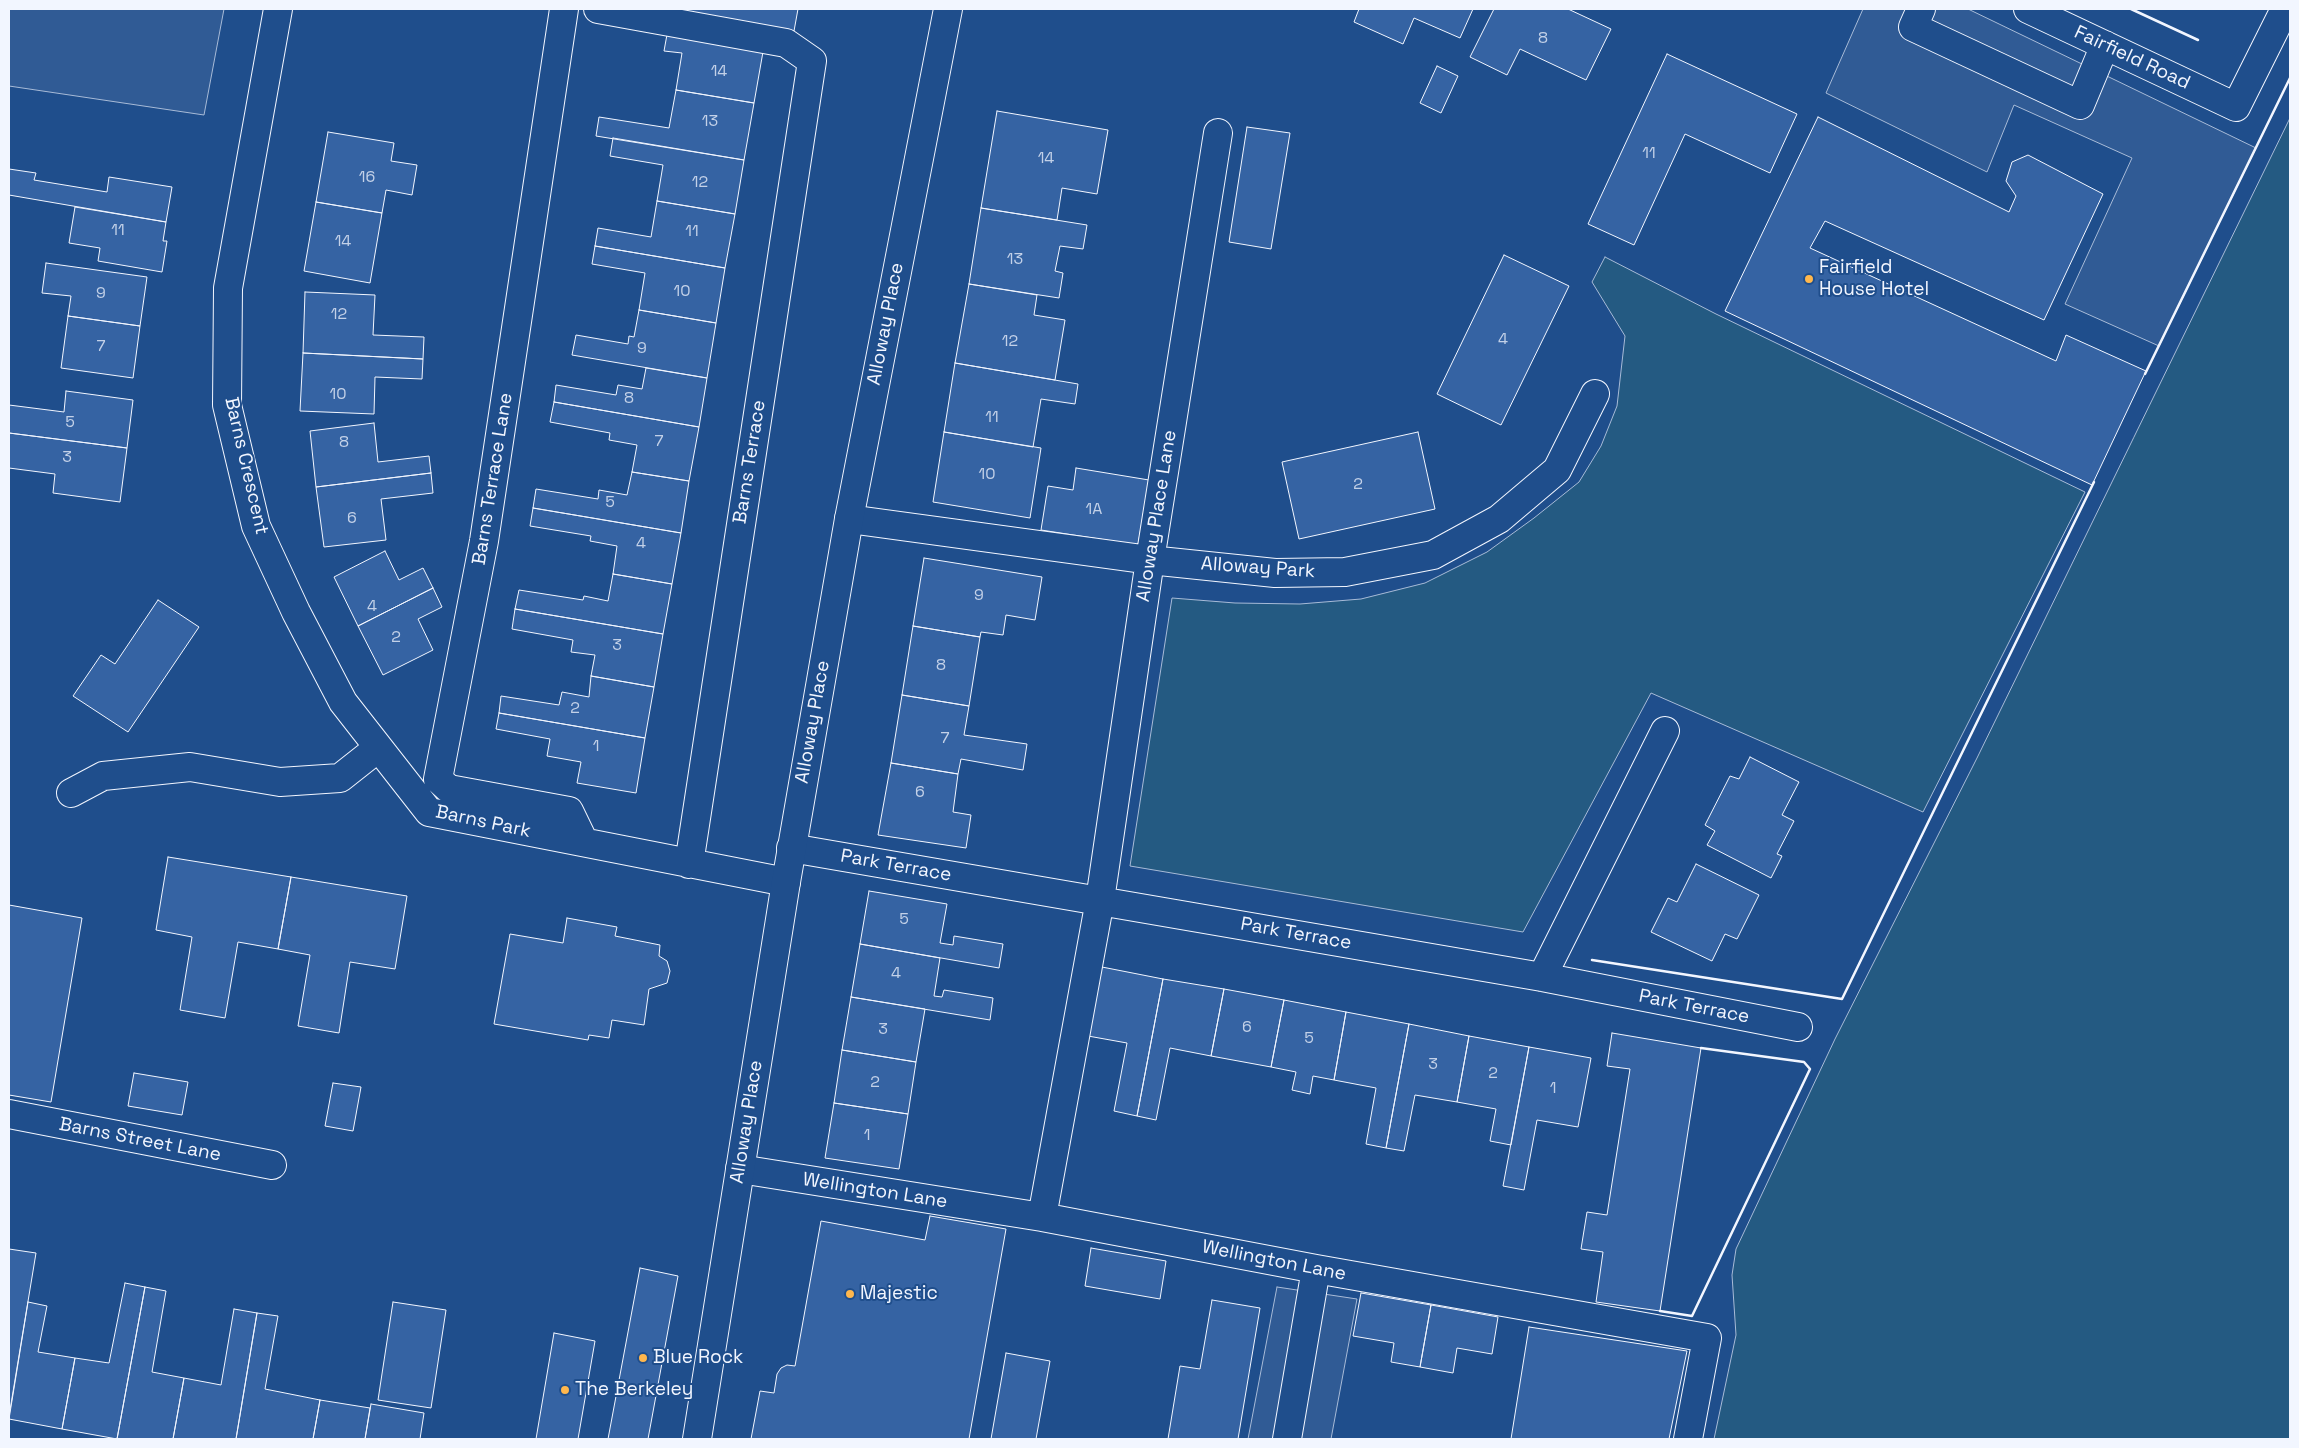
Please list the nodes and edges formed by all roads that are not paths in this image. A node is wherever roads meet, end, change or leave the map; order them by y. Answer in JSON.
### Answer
{"nodes":[{"id":1,"x":278,"y":9,"type":"edge"},
{"id":2,"x":564,"y":9,"type":"edge"},
{"id":3,"x":598,"y":9,"type":"edge"},
{"id":4,"x":948,"y":9,"type":"edge"},
{"id":5,"x":1921,"y":9,"type":"edge"},
{"id":6,"x":2028,"y":9,"type":"edge"},
{"id":7,"x":2285,"y":9,"type":"edge"},
{"id":8,"x":2105,"y":45,"type":"junction"},
{"id":9,"x":1218,"y":133,"type":"dead end"},
{"id":10,"x":1595,"y":394,"type":"dead end"},
{"id":11,"x":849,"y":519,"type":"junction"},
{"id":12,"x":1150,"y":560,"type":"junction"},
{"id":13,"x":1665,"y":731,"type":"dead end"},
{"id":14,"x":378,"y":748,"type":"junction"},
{"id":15,"x":72,"y":793,"type":"dead end"},
{"id":16,"x":584,"y":842,"type":"junction"},
{"id":17,"x":792,"y":848,"type":"junction"},
{"id":18,"x":689,"y":864,"type":"junction"},
{"id":19,"x":786,"y":882,"type":"junction"},
{"id":20,"x":1100,"y":900,"type":"junction"},
{"id":21,"x":1542,"y":977,"type":"junction"},
{"id":22,"x":1798,"y":1027,"type":"dead end"},
{"id":23,"x":9,"y":1114,"type":"edge"},
{"id":24,"x":272,"y":1165,"type":"dead end"},
{"id":25,"x":740,"y":1169,"type":"junction"},
{"id":26,"x":1042,"y":1217,"type":"junction"},
{"id":27,"x":1316,"y":1269,"type":"junction"},
{"id":28,"x":697,"y":1439,"type":"edge"},
{"id":29,"x":1286,"y":1439,"type":"edge"},
{"id":30,"x":1688,"y":1439,"type":"edge"}],
"edges":[{"from":1,"to":14,"type":"street","name":"Barns Crescent"},
{"from":2,"to":16,"type":"street","name":"Barns Terrace Lane"},
{"from":3,"to":18,"type":"street","name":"Barns Terrace"},
{"from":4,"to":11,"type":"street","name":"Alloway Place"},
{"from":5,"to":8,"type":"street"},
{"from":6,"to":8,"type":"street","name":"Fairfield Road"},
{"from":7,"to":8,"type":"street","name":"Fairfield Road"},
{"from":9,"to":12,"type":"street","name":"Alloway Place Lane"},
{"from":10,"to":12,"type":"street","name":"Alloway Park"},
{"from":11,"to":12,"type":"street","name":"Alloway Park"},
{"from":11,"to":17,"type":"street","name":"Alloway Place"},
{"from":12,"to":20,"type":"street","name":"Alloway Place Lane"},
{"from":13,"to":21,"type":"street"},
{"from":14,"to":15,"type":"street"},
{"from":14,"to":16,"type":"street","name":"Barns Park"},
{"from":16,"to":18,"type":"street","name":"Barns Park"},
{"from":17,"to":19,"type":"street","name":"Alloway Place"},
{"from":17,"to":20,"type":"street","name":"Park Terrace"},
{"from":18,"to":19,"type":"street","name":"Barns Park"},
{"from":19,"to":25,"type":"street","name":"Alloway Place"},
{"from":20,"to":21,"type":"street","name":"Park Terrace"},
{"from":20,"to":26,"type":"street","name":"Alloway Place Lane"},
{"from":21,"to":22,"type":"street","name":"Park Terrace"},
{"from":23,"to":24,"type":"street","name":"Barns Street Lane"},
{"from":25,"to":26,"type":"street","name":"Wellington Lane"},
{"from":25,"to":28,"type":"street","name":"Alloway Place"},
{"from":26,"to":27,"type":"street","name":"Wellington Lane"},
{"from":27,"to":29,"type":"street"},
{"from":27,"to":30,"type":"street","name":"Wellington Lane"}]}
